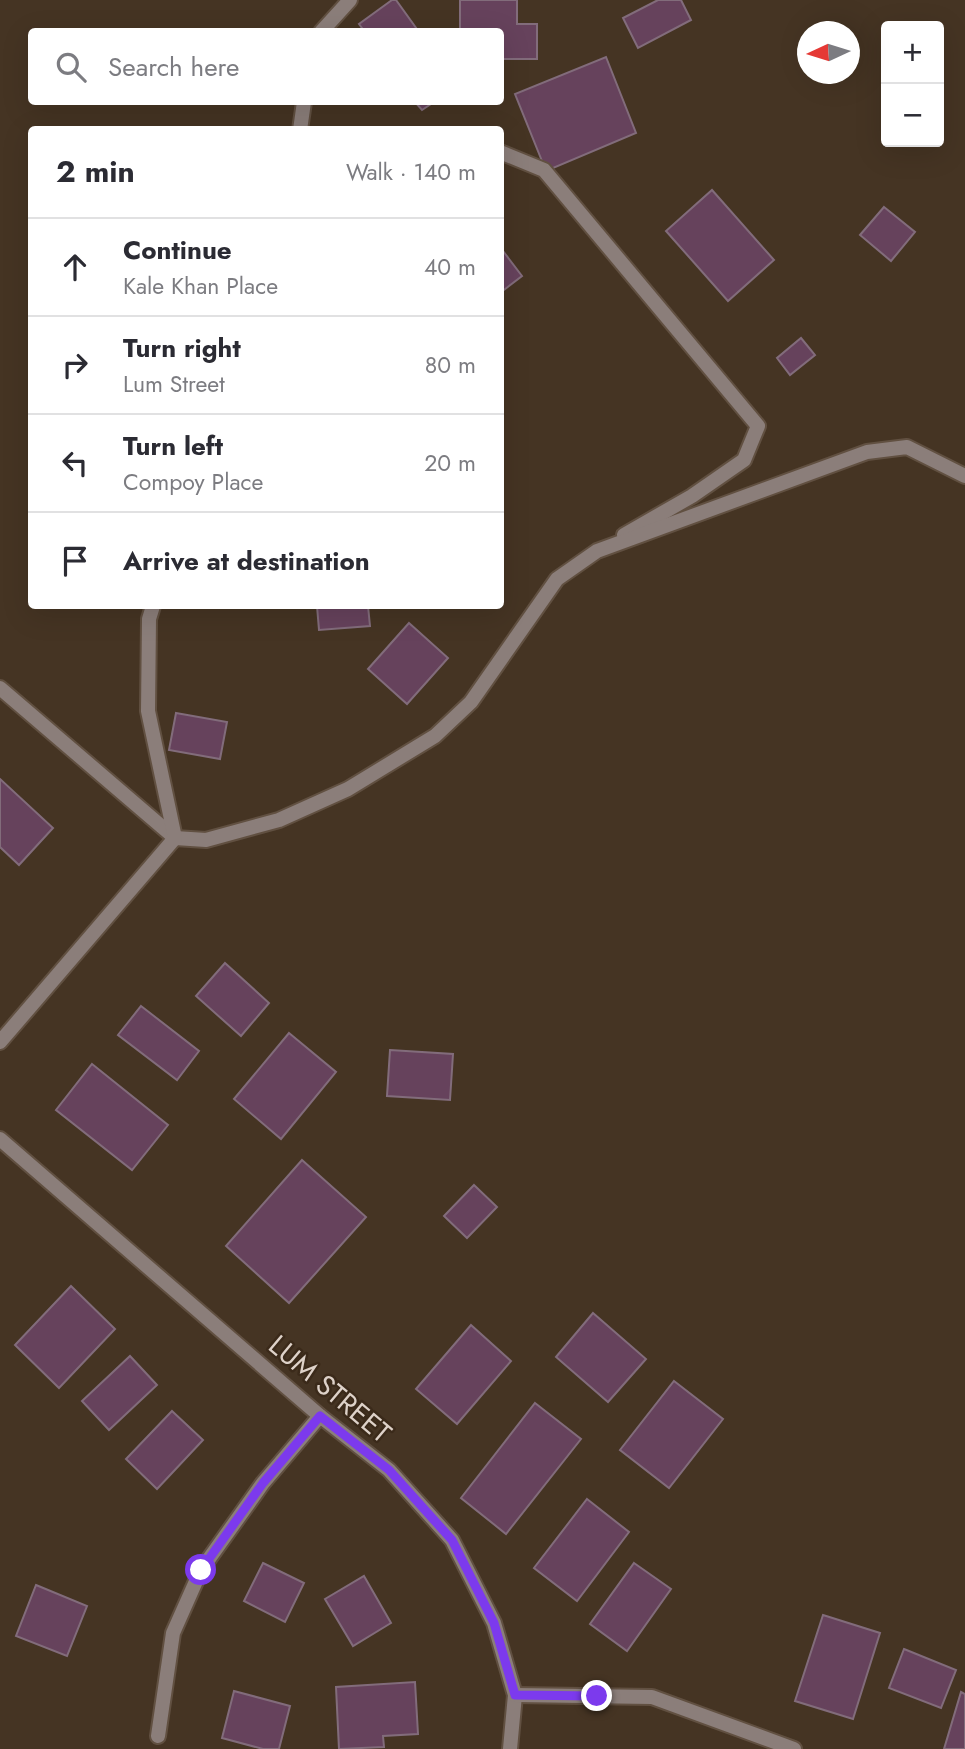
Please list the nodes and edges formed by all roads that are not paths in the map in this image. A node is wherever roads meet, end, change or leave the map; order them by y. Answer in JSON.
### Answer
{"nodes":[{"id":1,"x":350,"y":0,"type":"edge"},
{"id":2,"x":325,"y":28,"type":"edge"},
{"id":3,"x":304,"y":105,"type":"edge"},
{"id":4,"x":301,"y":126,"type":"edge"},
{"id":5,"x":504,"y":154,"type":"edge"},
{"id":6,"x":965,"y":476,"type":"edge"},
{"id":7,"x":597,"y":551,"type":"junction"},
{"id":8,"x":152,"y":609,"type":"edge"},
{"id":9,"x":0,"y":688,"type":"edge"},
{"id":10,"x":175,"y":838,"type":"junction"},
{"id":11,"x":0,"y":1042,"type":"edge"},
{"id":12,"x":0,"y":1139,"type":"edge"},
{"id":13,"x":320,"y":1416,"type":"junction"},
{"id":14,"x":515,"y":1695,"type":"junction"},
{"id":15,"x":158,"y":1735,"type":"dead end"},
{"id":16,"x":510,"y":1749,"type":"edge"},
{"id":17,"x":794,"y":1749,"type":"edge"}],
"edges":[{"from":1,"to":2,"type":"street"},
{"from":3,"to":4,"type":"street"},
{"from":5,"to":7,"type":"street"},
{"from":6,"to":7,"type":"street"},
{"from":7,"to":10,"type":"street"},
{"from":8,"to":10,"type":"street"},
{"from":9,"to":10,"type":"street"},
{"from":10,"to":11,"type":"street"},
{"from":12,"to":13,"type":"street","name":"LUM STREET"},
{"from":13,"to":14,"type":"street","name":"LUM STREET"},
{"from":13,"to":15,"type":"street"},
{"from":14,"to":16,"type":"street","name":"LUM STREET"},
{"from":14,"to":17,"type":"street"}]}
